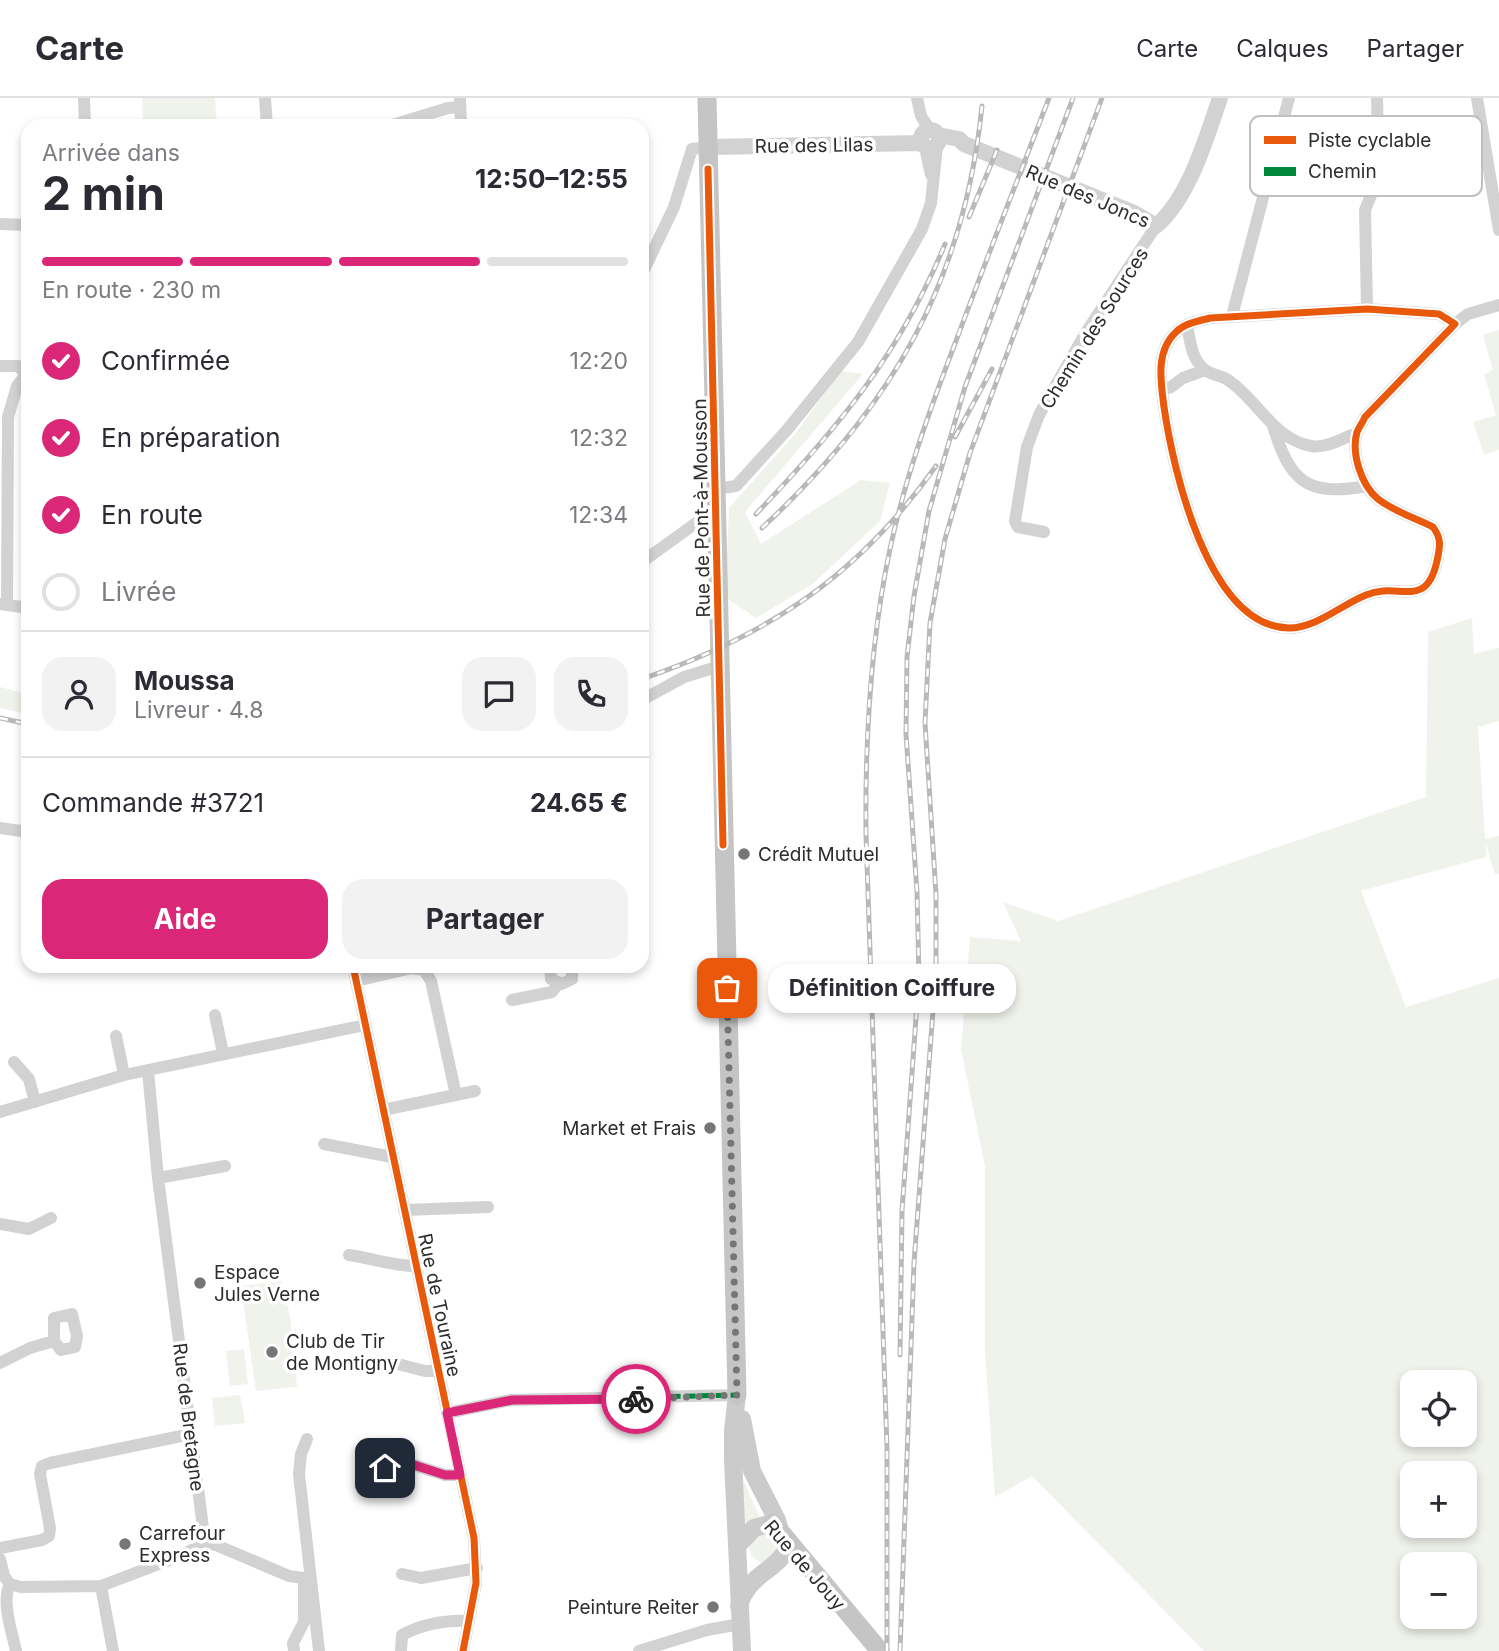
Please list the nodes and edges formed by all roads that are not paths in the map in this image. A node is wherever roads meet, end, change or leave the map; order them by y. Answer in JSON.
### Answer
{"nodes":[{"id":1,"x":83,"y":98,"type":"edge"},
{"id":2,"x":265,"y":98,"type":"edge"},
{"id":3,"x":707,"y":98,"type":"edge"},
{"id":4,"x":917,"y":98,"type":"edge"},
{"id":5,"x":1220,"y":98,"type":"edge"},
{"id":6,"x":1289,"y":98,"type":"edge"},
{"id":7,"x":1377,"y":98,"type":"edge"},
{"id":8,"x":1477,"y":98,"type":"edge"},
{"id":9,"x":460,"y":103,"type":"edge"},
{"id":10,"x":1284,"y":116,"type":"edge"},
{"id":11,"x":1378,"y":116,"type":"edge"},
{"id":12,"x":1480,"y":116,"type":"edge"},
{"id":13,"x":84,"y":119,"type":"edge"},
{"id":14,"x":266,"y":119,"type":"edge"},
{"id":15,"x":410,"y":119,"type":"edge"},
{"id":16,"x":1482,"y":128,"type":"edge"},
{"id":17,"x":932,"y":141,"type":"junction"},
{"id":18,"x":708,"y":147,"type":"junction"},
{"id":19,"x":1263,"y":196,"type":"edge"},
{"id":20,"x":1371,"y":196,"type":"edge"},
{"id":21,"x":0,"y":224,"type":"edge"},
{"id":22,"x":21,"y":225,"type":"edge"},
{"id":23,"x":1156,"y":226,"type":"junction"},
{"id":24,"x":1499,"y":230,"type":"edge"},
{"id":25,"x":649,"y":259,"type":"edge"},
{"id":26,"x":1499,"y":305,"type":"edge"},
{"id":27,"x":1367,"y":309,"type":"junction"},
{"id":28,"x":1231,"y":316,"type":"junction"},
{"id":29,"x":1455,"y":324,"type":"junction"},
{"id":30,"x":1187,"y":325,"type":"junction"},
{"id":31,"x":0,"y":366,"type":"edge"},
{"id":32,"x":21,"y":368,"type":"edge"},
{"id":33,"x":1205,"y":370,"type":"junction"},
{"id":34,"x":21,"y":381,"type":"edge"},
{"id":35,"x":1162,"y":390,"type":"junction"},
{"id":36,"x":1273,"y":426,"type":"junction"},
{"id":37,"x":1357,"y":433,"type":"junction"},
{"id":38,"x":1367,"y":486,"type":"junction"},
{"id":39,"x":716,"y":489,"type":"junction"},
{"id":40,"x":717,"y":519,"type":"junction"},
{"id":41,"x":1044,"y":532,"type":"dead end"},
{"id":42,"x":649,"y":557,"type":"edge"},
{"id":43,"x":4,"y":604,"type":"edge"},
{"id":44,"x":720,"y":666,"type":"junction"},
{"id":45,"x":649,"y":696,"type":"edge"},
{"id":46,"x":0,"y":828,"type":"edge"},
{"id":47,"x":21,"y":831,"type":"edge"},
{"id":48,"x":723,"y":845,"type":"joint"},
{"id":49,"x":354,"y":973,"type":"edge"},
{"id":50,"x":390,"y":973,"type":"edge"},
{"id":51,"x":426,"y":973,"type":"edge"},
{"id":52,"x":549,"y":973,"type":"edge"},
{"id":53,"x":572,"y":973,"type":"edge"},
{"id":54,"x":356,"y":981,"type":"junction"},
{"id":55,"x":558,"y":984,"type":"junction"},
{"id":56,"x":512,"y":1000,"type":"dead end"},
{"id":57,"x":215,"y":1015,"type":"dead end"},
{"id":58,"x":365,"y":1025,"type":"junction"},
{"id":59,"x":116,"y":1036,"type":"dead end"},
{"id":60,"x":223,"y":1054,"type":"junction"},
{"id":61,"x":14,"y":1062,"type":"dead end"},
{"id":62,"x":148,"y":1071,"type":"junction"},
{"id":63,"x":124,"y":1075,"type":"junction"},
{"id":64,"x":475,"y":1091,"type":"dead end"},
{"id":65,"x":456,"y":1095,"type":"junction"},
{"id":66,"x":35,"y":1102,"type":"junction"},
{"id":67,"x":383,"y":1110,"type":"junction"},
{"id":68,"x":0,"y":1112,"type":"edge"},
{"id":69,"x":324,"y":1144,"type":"dead end"},
{"id":70,"x":392,"y":1157,"type":"junction"},
{"id":71,"x":225,"y":1166,"type":"dead end"},
{"id":72,"x":158,"y":1178,"type":"junction"},
{"id":73,"x":488,"y":1207,"type":"dead end"},
{"id":74,"x":404,"y":1210,"type":"junction"},
{"id":75,"x":51,"y":1218,"type":"dead end"},
{"id":76,"x":0,"y":1224,"type":"edge"},
{"id":77,"x":349,"y":1255,"type":"dead end"},
{"id":78,"x":415,"y":1266,"type":"junction"},
{"id":79,"x":54,"y":1341,"type":"dead end"},
{"id":80,"x":0,"y":1363,"type":"edge"},
{"id":81,"x":363,"y":1364,"type":"dead end"},
{"id":82,"x":438,"y":1371,"type":"junction"},
{"id":83,"x":737,"y":1395,"type":"junction"},
{"id":84,"x":447,"y":1413,"type":"junction"},
{"id":85,"x":733,"y":1430,"type":"junction"},
{"id":86,"x":191,"y":1434,"type":"junction"},
{"id":87,"x":307,"y":1439,"type":"dead end"},
{"id":88,"x":385,"y":1468,"type":"dead end"},
{"id":89,"x":460,"y":1475,"type":"junction"},
{"id":90,"x":781,"y":1534,"type":"junction"},
{"id":91,"x":205,"y":1543,"type":"junction"},
{"id":92,"x":737,"y":1546,"type":"junction"},
{"id":93,"x":0,"y":1548,"type":"edge"},
{"id":94,"x":0,"y":1559,"type":"edge"},
{"id":95,"x":477,"y":1568,"type":"junction"},
{"id":96,"x":773,"y":1571,"type":"junction"},
{"id":97,"x":402,"y":1574,"type":"dead end"},
{"id":98,"x":307,"y":1580,"type":"junction"},
{"id":99,"x":10,"y":1584,"type":"junction"},
{"id":100,"x":101,"y":1586,"type":"junction"},
{"id":101,"x":836,"y":1599,"type":"junction"},
{"id":102,"x":740,"y":1611,"type":"junction"},
{"id":103,"x":310,"y":1619,"type":"junction"},
{"id":104,"x":469,"y":1621,"type":"junction"},
{"id":105,"x":6,"y":1625,"type":"edge"},
{"id":106,"x":16,"y":1651,"type":"edge"},
{"id":107,"x":113,"y":1651,"type":"edge"},
{"id":108,"x":294,"y":1651,"type":"edge"},
{"id":109,"x":319,"y":1651,"type":"edge"},
{"id":110,"x":401,"y":1651,"type":"edge"},
{"id":111,"x":463,"y":1651,"type":"edge"},
{"id":112,"x":639,"y":1651,"type":"edge"},
{"id":113,"x":742,"y":1651,"type":"edge"},
{"id":114,"x":880,"y":1651,"type":"edge"}],
"edges":[{"from":1,"to":13,"type":"street"},
{"from":2,"to":14,"type":"street"},
{"from":3,"to":18,"type":"main road","name":"Rue de Pont-à-Mousson"},
{"from":4,"to":17,"type":"street"},
{"from":5,"to":23,"type":"street","name":"Rue des Joncs"},
{"from":6,"to":10,"type":"street"},
{"from":7,"to":11,"type":"street"},
{"from":8,"to":12,"type":"street"},
{"from":9,"to":15,"type":"street"},
{"from":16,"to":24,"type":"street"},
{"from":17,"to":18,"type":"street","name":"Rue des Lilas"},
{"from":17,"to":23,"type":"street","name":"Rue des Joncs"},
{"from":17,"to":39,"type":"street"},
{"from":18,"to":25,"type":"street"},
{"from":18,"to":39,"type":"main road","name":"Rue de Pont-à-Mousson"},
{"from":19,"to":28,"type":"street"},
{"from":20,"to":27,"type":"street"},
{"from":21,"to":22,"type":"street"},
{"from":23,"to":41,"type":"street","name":"Chemin des Sources"},
{"from":26,"to":29,"type":"street"},
{"from":27,"to":28,"type":"street"},
{"from":27,"to":29,"type":"street"},
{"from":28,"to":30,"type":"street"},
{"from":29,"to":37,"type":"street"},
{"from":30,"to":33,"type":"street"},
{"from":30,"to":35,"type":"street"},
{"from":31,"to":32,"type":"street"},
{"from":33,"to":35,"type":"street"},
{"from":33,"to":36,"type":"street"},
{"from":34,"to":43,"type":"street"},
{"from":35,"to":38,"type":"street"},
{"from":36,"to":37,"type":"street"},
{"from":36,"to":38,"type":"street"},
{"from":37,"to":38,"type":"street"},
{"from":39,"to":40,"type":"main road","name":"Rue de Pont-à-Mousson"},
{"from":40,"to":42,"type":"street"},
{"from":40,"to":44,"type":"main road","name":"Rue de Pont-à-Mousson"},
{"from":44,"to":45,"type":"street"},
{"from":44,"to":48,"type":"main road","name":"Rue de Pont-à-Mousson"},
{"from":46,"to":47,"type":"street"},
{"from":48,"to":83,"type":"main road","name":"Rue de Jouy"},
{"from":49,"to":54,"type":"street","name":"Rue de Touraine"},
{"from":50,"to":54,"type":"street"},
{"from":51,"to":65,"type":"street"},
{"from":52,"to":55,"type":"street"},
{"from":53,"to":55,"type":"street"},
{"from":54,"to":58,"type":"street","name":"Rue de Touraine"},
{"from":55,"to":56,"type":"street"},
{"from":57,"to":60,"type":"street"},
{"from":58,"to":60,"type":"street"},
{"from":58,"to":67,"type":"street","name":"Rue de Touraine"},
{"from":59,"to":63,"type":"street"},
{"from":60,"to":62,"type":"street"},
{"from":61,"to":66,"type":"street"},
{"from":62,"to":63,"type":"street"},
{"from":62,"to":72,"type":"street","name":"Rue de Bretagne"},
{"from":63,"to":66,"type":"street"},
{"from":64,"to":65,"type":"street"},
{"from":65,"to":67,"type":"street"},
{"from":66,"to":68,"type":"street"},
{"from":67,"to":70,"type":"street","name":"Rue de Touraine"},
{"from":69,"to":70,"type":"street"},
{"from":70,"to":74,"type":"street","name":"Rue de Touraine"},
{"from":71,"to":72,"type":"street"},
{"from":72,"to":86,"type":"street","name":"Rue de Bretagne"},
{"from":73,"to":74,"type":"street","name":"Rue de Touraine"},
{"from":74,"to":78,"type":"street","name":"Rue de Touraine"},
{"from":75,"to":76,"type":"street"},
{"from":77,"to":78,"type":"street","name":"Rue de Touraine"},
{"from":78,"to":82,"type":"street","name":"Rue de Touraine"},
{"from":79,"to":80,"type":"street"},
{"from":81,"to":82,"type":"street","name":"Rue de Touraine"},
{"from":82,"to":84,"type":"street","name":"Rue de Touraine"},
{"from":83,"to":84,"type":"street"},
{"from":83,"to":85,"type":"main road","name":"Rue de Jouy"},
{"from":83,"to":90,"type":"main road"},
{"from":84,"to":89,"type":"street","name":"Rue de Touraine"},
{"from":85,"to":90,"type":"main road","name":"Rue de Jouy"},
{"from":85,"to":92,"type":"main road","name":"Rue de Jouy"},
{"from":86,"to":91,"type":"street","name":"Rue de Bretagne"},
{"from":86,"to":93,"type":"street"},
{"from":87,"to":98,"type":"street"},
{"from":88,"to":89,"type":"street"},
{"from":89,"to":95,"type":"street","name":"Rue de Touraine"},
{"from":90,"to":92,"type":"main road"},
{"from":90,"to":96,"type":"main road"},
{"from":90,"to":101,"type":"main road","name":"Rue de Jouy"},
{"from":91,"to":98,"type":"street"},
{"from":91,"to":100,"type":"street"},
{"from":92,"to":96,"type":"main road"},
{"from":92,"to":102,"type":"main road","name":"Rue de Jouy"},
{"from":94,"to":99,"type":"street"},
{"from":95,"to":97,"type":"street"},
{"from":95,"to":104,"type":"street","name":"Rue de Touraine"},
{"from":96,"to":101,"type":"main road"},
{"from":96,"to":102,"type":"main road"},
{"from":98,"to":103,"type":"street"},
{"from":99,"to":100,"type":"street"},
{"from":99,"to":105,"type":"street"},
{"from":100,"to":107,"type":"street"},
{"from":101,"to":114,"type":"main road","name":"Rue de Jouy"},
{"from":102,"to":112,"type":"street"},
{"from":102,"to":113,"type":"main road","name":"Rue de Jouy"},
{"from":103,"to":108,"type":"street"},
{"from":103,"to":109,"type":"street"},
{"from":104,"to":110,"type":"street"},
{"from":104,"to":111,"type":"street","name":"Rue de Touraine"},
{"from":105,"to":106,"type":"street"}]}
